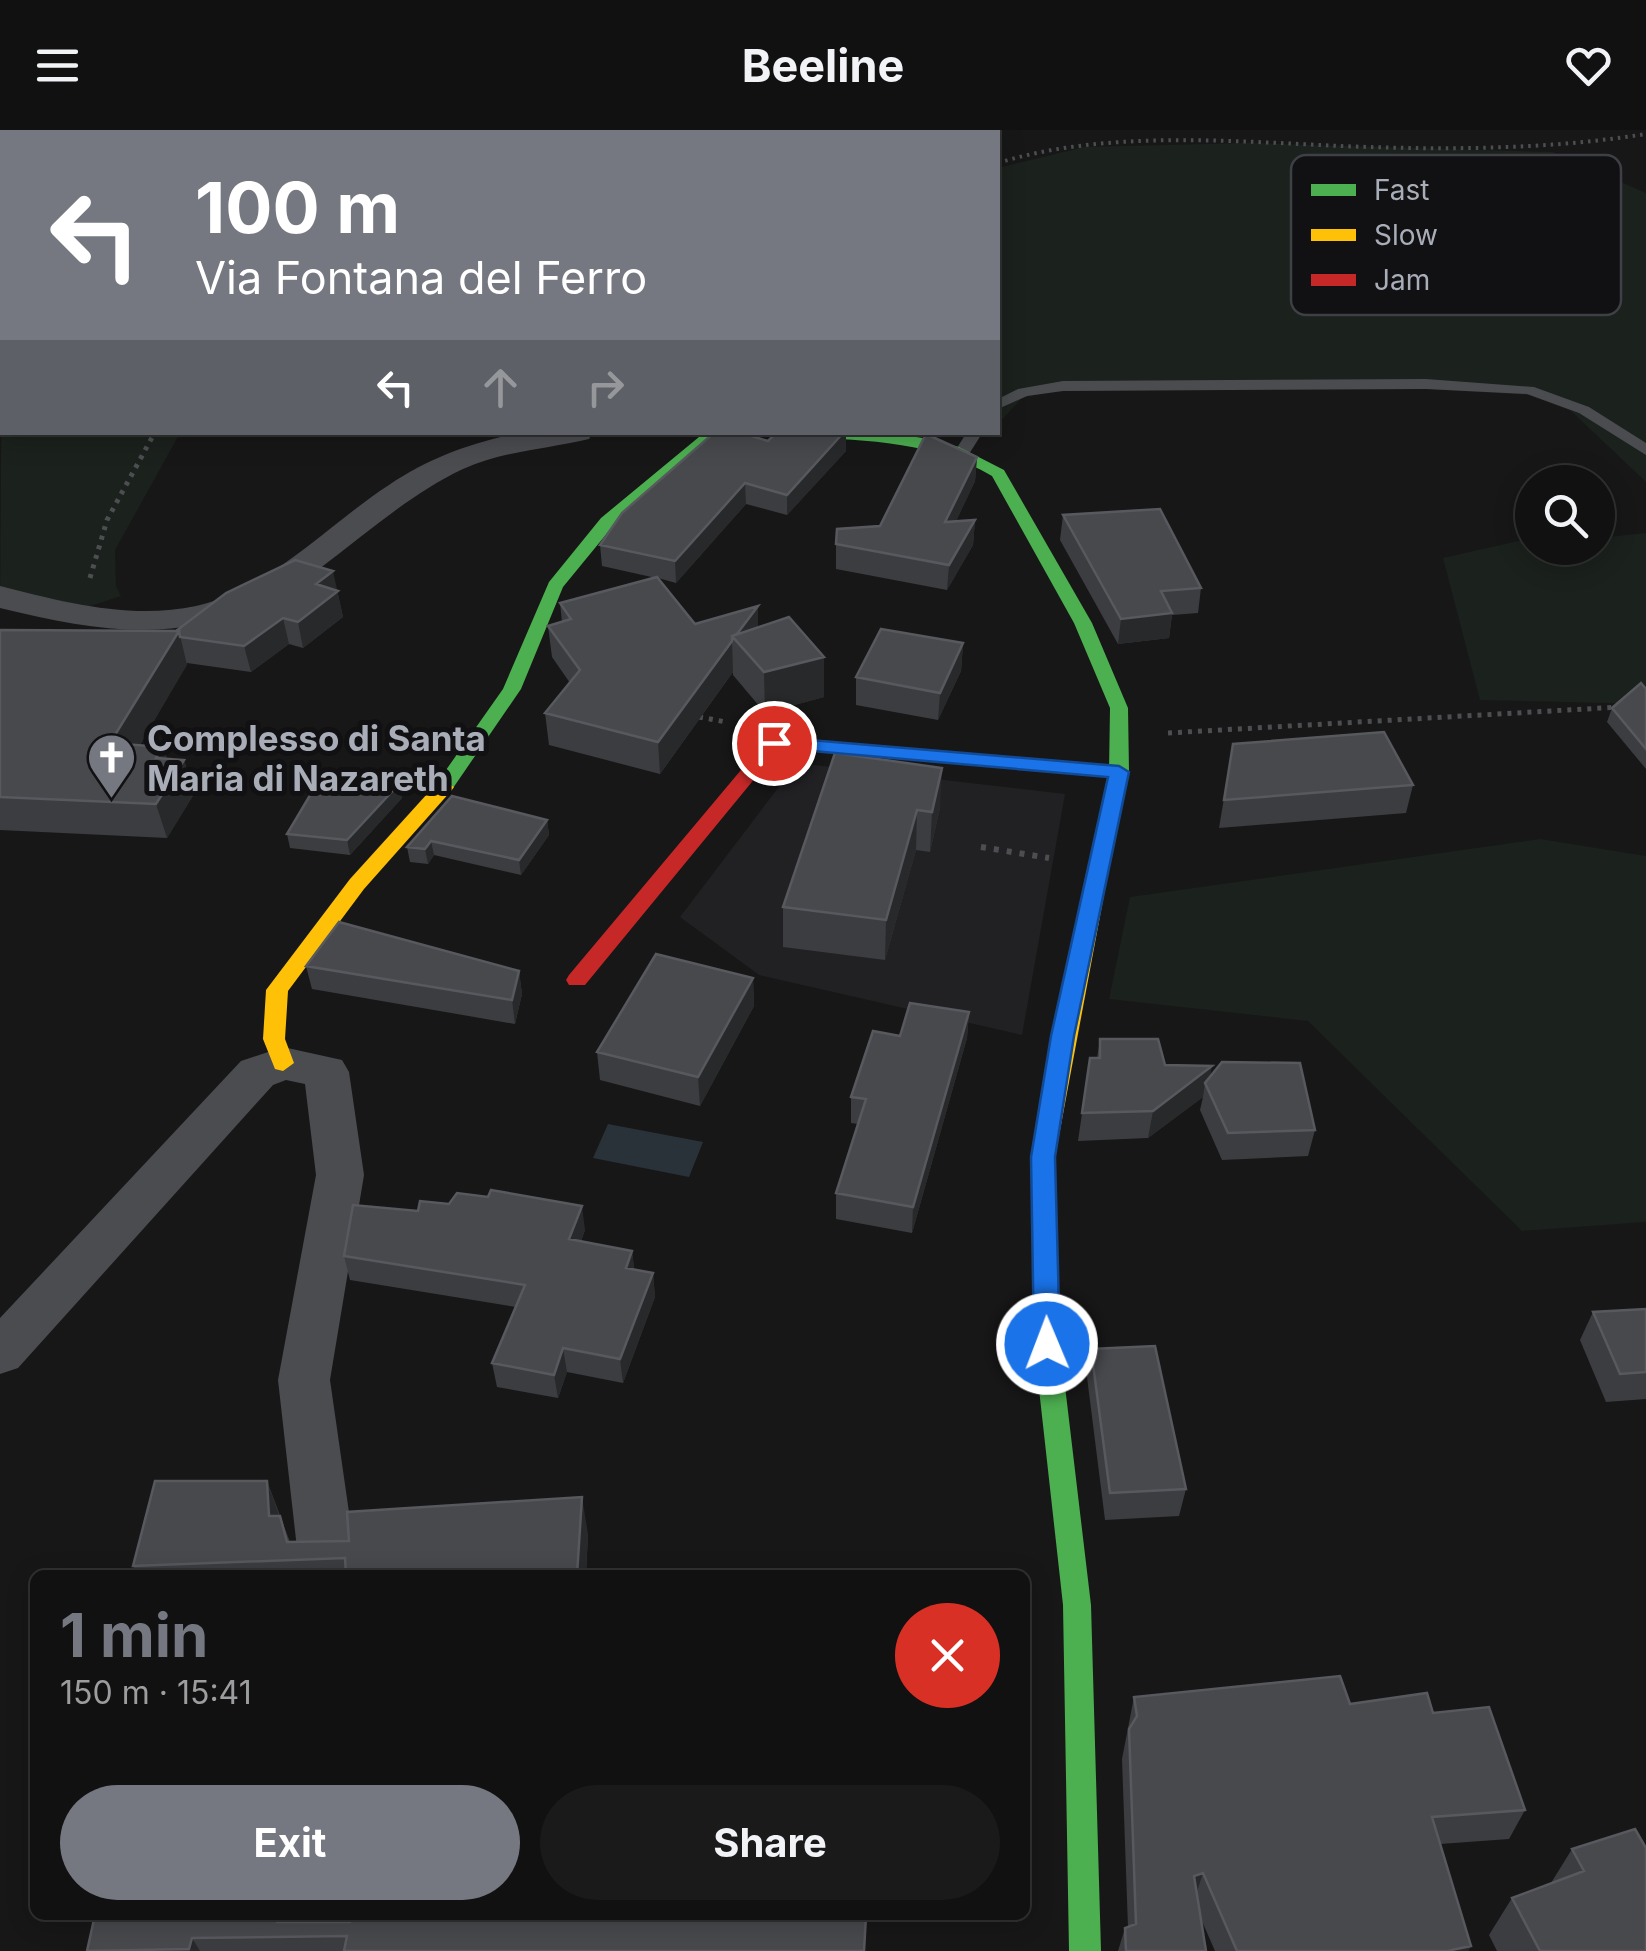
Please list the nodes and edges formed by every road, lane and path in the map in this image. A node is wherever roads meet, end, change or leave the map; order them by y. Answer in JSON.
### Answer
{"nodes":[{"id":1,"x":1646,"y":134,"type":"edge"},
{"id":2,"x":1000,"y":163,"type":"edge"},
{"id":3,"x":1000,"y":404,"type":"edge"},
{"id":4,"x":153,"y":435,"type":"edge"},
{"id":5,"x":565,"y":435,"type":"edge"},
{"id":6,"x":711,"y":435,"type":"edge"},
{"id":7,"x":853,"y":435,"type":"edge"},
{"id":8,"x":969,"y":442,"type":"edge"},
{"id":9,"x":1646,"y":450,"type":"edge"},
{"id":10,"x":89,"y":582,"type":"dead end"},
{"id":11,"x":0,"y":596,"type":"edge"},
{"id":12,"x":1634,"y":707,"type":"edge"},
{"id":13,"x":699,"y":717,"type":"edge"},
{"id":14,"x":726,"y":722,"type":"dead end"},
{"id":15,"x":1118,"y":736,"type":"junction"},
{"id":16,"x":1119,"y":772,"type":"junction"},
{"id":17,"x":980,"y":848,"type":"dead end"},
{"id":18,"x":1038,"y":857,"type":"dead end"},
{"id":19,"x":577,"y":980,"type":"dead end"},
{"id":20,"x":283,"y":1062,"type":"junction"},
{"id":21,"x":0,"y":1352,"type":"edge"},
{"id":22,"x":328,"y":1570,"type":"edge"},
{"id":23,"x":331,"y":1920,"type":"edge"},
{"id":24,"x":328,"y":1951,"type":"edge"},
{"id":25,"x":1085,"y":1951,"type":"edge"}],
"edges":[{"from":1,"to":2,"type":"path"},
{"from":3,"to":9,"type":"lane"},
{"from":4,"to":10,"type":"path"},
{"from":5,"to":11,"type":"street"},
{"from":6,"to":20,"type":"street"},
{"from":7,"to":8,"type":"street"},
{"from":8,"to":15,"type":"street"},
{"from":12,"to":15,"type":"path"},
{"from":13,"to":14,"type":"path"},
{"from":15,"to":16,"type":"street"},
{"from":16,"to":19,"type":"street"},
{"from":16,"to":25,"type":"street"},
{"from":17,"to":18,"type":"path"},
{"from":20,"to":21,"type":"street"},
{"from":20,"to":22,"type":"street"},
{"from":23,"to":24,"type":"street"}]}
